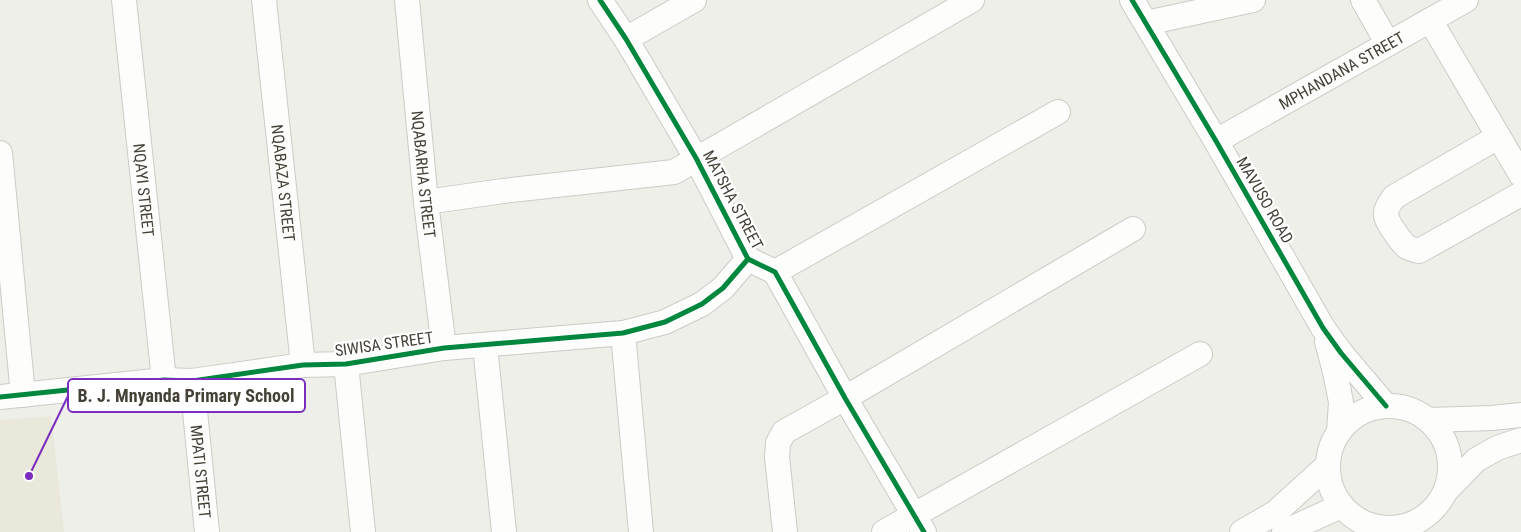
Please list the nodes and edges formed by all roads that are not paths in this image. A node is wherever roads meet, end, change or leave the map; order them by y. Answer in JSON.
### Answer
{"nodes":[{"id":1,"x":124,"y":0,"type":"edge"},
{"id":2,"x":264,"y":0,"type":"edge"},
{"id":3,"x":407,"y":0,"type":"edge"},
{"id":4,"x":600,"y":0,"type":"edge"},
{"id":5,"x":694,"y":0,"type":"edge"},
{"id":6,"x":972,"y":0,"type":"edge"},
{"id":7,"x":1132,"y":0,"type":"edge"},
{"id":8,"x":1253,"y":0,"type":"edge"},
{"id":9,"x":1363,"y":0,"type":"edge"},
{"id":10,"x":1466,"y":0,"type":"edge"},
{"id":11,"x":1227,"y":3,"type":"edge"},
{"id":12,"x":1430,"y":20,"type":"junction"},
{"id":13,"x":1146,"y":23,"type":"junction"},
{"id":14,"x":626,"y":39,"type":"junction"},
{"id":15,"x":1388,"y":44,"type":"junction"},
{"id":16,"x":1058,"y":112,"type":"dead end"},
{"id":17,"x":1498,"y":136,"type":"junction"},
{"id":18,"x":1216,"y":141,"type":"junction"},
{"id":19,"x":0,"y":153,"type":"edge"},
{"id":20,"x":696,"y":158,"type":"junction"},
{"id":21,"x":1521,"y":175,"type":"edge"},
{"id":22,"x":1521,"y":194,"type":"edge"},
{"id":23,"x":426,"y":202,"type":"junction"},
{"id":24,"x":1132,"y":229,"type":"dead end"},
{"id":25,"x":748,"y":259,"type":"junction"},
{"id":26,"x":775,"y":272,"type":"junction"},
{"id":27,"x":1323,"y":328,"type":"junction"},
{"id":28,"x":623,"y":333,"type":"junction"},
{"id":29,"x":486,"y":346,"type":"junction"},
{"id":30,"x":444,"y":348,"type":"junction"},
{"id":31,"x":1200,"y":354,"type":"dead end"},
{"id":32,"x":346,"y":364,"type":"junction"},
{"id":33,"x":303,"y":365,"type":"junction"},
{"id":34,"x":164,"y":380,"type":"junction"},
{"id":35,"x":192,"y":382,"type":"junction"},
{"id":36,"x":11,"y":396,"type":"edge"},
{"id":37,"x":846,"y":398,"type":"junction"},
{"id":38,"x":1386,"y":406,"type":"junction"},
{"id":39,"x":1521,"y":416,"type":"edge"},
{"id":40,"x":1428,"y":420,"type":"junction"},
{"id":41,"x":1339,"y":432,"type":"junction"},
{"id":42,"x":1521,"y":440,"type":"edge"},
{"id":43,"x":1328,"y":465,"type":"junction"},
{"id":44,"x":1446,"y":490,"type":"junction"},
{"id":45,"x":1341,"y":506,"type":"junction"},
{"id":46,"x":920,"y":523,"type":"edge"},
{"id":47,"x":1428,"y":524,"type":"edge"},
{"id":48,"x":1400,"y":530,"type":"edge"},
{"id":49,"x":207,"y":532,"type":"edge"},
{"id":50,"x":363,"y":532,"type":"edge"},
{"id":51,"x":504,"y":532,"type":"edge"},
{"id":52,"x":641,"y":532,"type":"edge"},
{"id":53,"x":785,"y":532,"type":"edge"},
{"id":54,"x":884,"y":532,"type":"edge"},
{"id":55,"x":1242,"y":532,"type":"edge"},
{"id":56,"x":1284,"y":532,"type":"edge"}],
"edges":[{"from":1,"to":34,"type":"street","name":"NQAYI STREET"},
{"from":2,"to":33,"type":"street","name":"NQABAZA STREET"},
{"from":3,"to":23,"type":"street","name":"NQABARHA STREET"},
{"from":4,"to":14,"type":"street","name":"MATSHA STREET"},
{"from":5,"to":14,"type":"street"},
{"from":6,"to":20,"type":"street"},
{"from":7,"to":13,"type":"street","name":"MAVUSO ROAD"},
{"from":8,"to":11,"type":"street"},
{"from":9,"to":15,"type":"street"},
{"from":10,"to":12,"type":"street","name":"MPHANDANA STREET"},
{"from":11,"to":13,"type":"street"},
{"from":12,"to":15,"type":"street","name":"MPHANDANA STREET"},
{"from":12,"to":17,"type":"street"},
{"from":13,"to":18,"type":"street","name":"MAVUSO ROAD"},
{"from":14,"to":20,"type":"street","name":"MATSHA STREET"},
{"from":15,"to":18,"type":"street","name":"MPHANDANA STREET"},
{"from":16,"to":26,"type":"street"},
{"from":17,"to":21,"type":"street"},
{"from":17,"to":22,"type":"street"},
{"from":18,"to":27,"type":"street","name":"MAVUSO ROAD"},
{"from":19,"to":36,"type":"street"},
{"from":20,"to":23,"type":"street"},
{"from":20,"to":25,"type":"street","name":"MATSHA STREET"},
{"from":23,"to":30,"type":"street","name":"NQABARHA STREET"},
{"from":24,"to":37,"type":"street"},
{"from":25,"to":26,"type":"street","name":"MATSHA STREET"},
{"from":25,"to":28,"type":"street","name":"SIWISA STREET"},
{"from":26,"to":37,"type":"street"},
{"from":27,"to":38,"type":"street","name":"MAVUSO ROAD"},
{"from":27,"to":41,"type":"street","name":"MAVUSO ROAD"},
{"from":28,"to":29,"type":"street","name":"SIWISA STREET"},
{"from":28,"to":52,"type":"street"},
{"from":29,"to":30,"type":"street","name":"SIWISA STREET"},
{"from":29,"to":51,"type":"street"},
{"from":30,"to":32,"type":"street","name":"SIWISA STREET"},
{"from":31,"to":46,"type":"street"},
{"from":32,"to":33,"type":"street","name":"SIWISA STREET"},
{"from":32,"to":50,"type":"street"},
{"from":33,"to":35,"type":"street","name":"SIWISA STREET"},
{"from":34,"to":35,"type":"street","name":"SIWISA STREET"},
{"from":34,"to":36,"type":"street","name":"SIWISA STREET"},
{"from":35,"to":49,"type":"street","name":"MPATI STREET"},
{"from":37,"to":46,"type":"street"},
{"from":37,"to":53,"type":"street"},
{"from":38,"to":40,"type":"street"},
{"from":38,"to":41,"type":"street"},
{"from":39,"to":40,"type":"street"},
{"from":40,"to":44,"type":"street"},
{"from":41,"to":43,"type":"street"},
{"from":42,"to":44,"type":"street"},
{"from":43,"to":45,"type":"street"},
{"from":43,"to":55,"type":"street"},
{"from":44,"to":47,"type":"street"},
{"from":45,"to":48,"type":"street"},
{"from":45,"to":56,"type":"street"},
{"from":46,"to":54,"type":"street"},
{"from":47,"to":48,"type":"street"}]}
